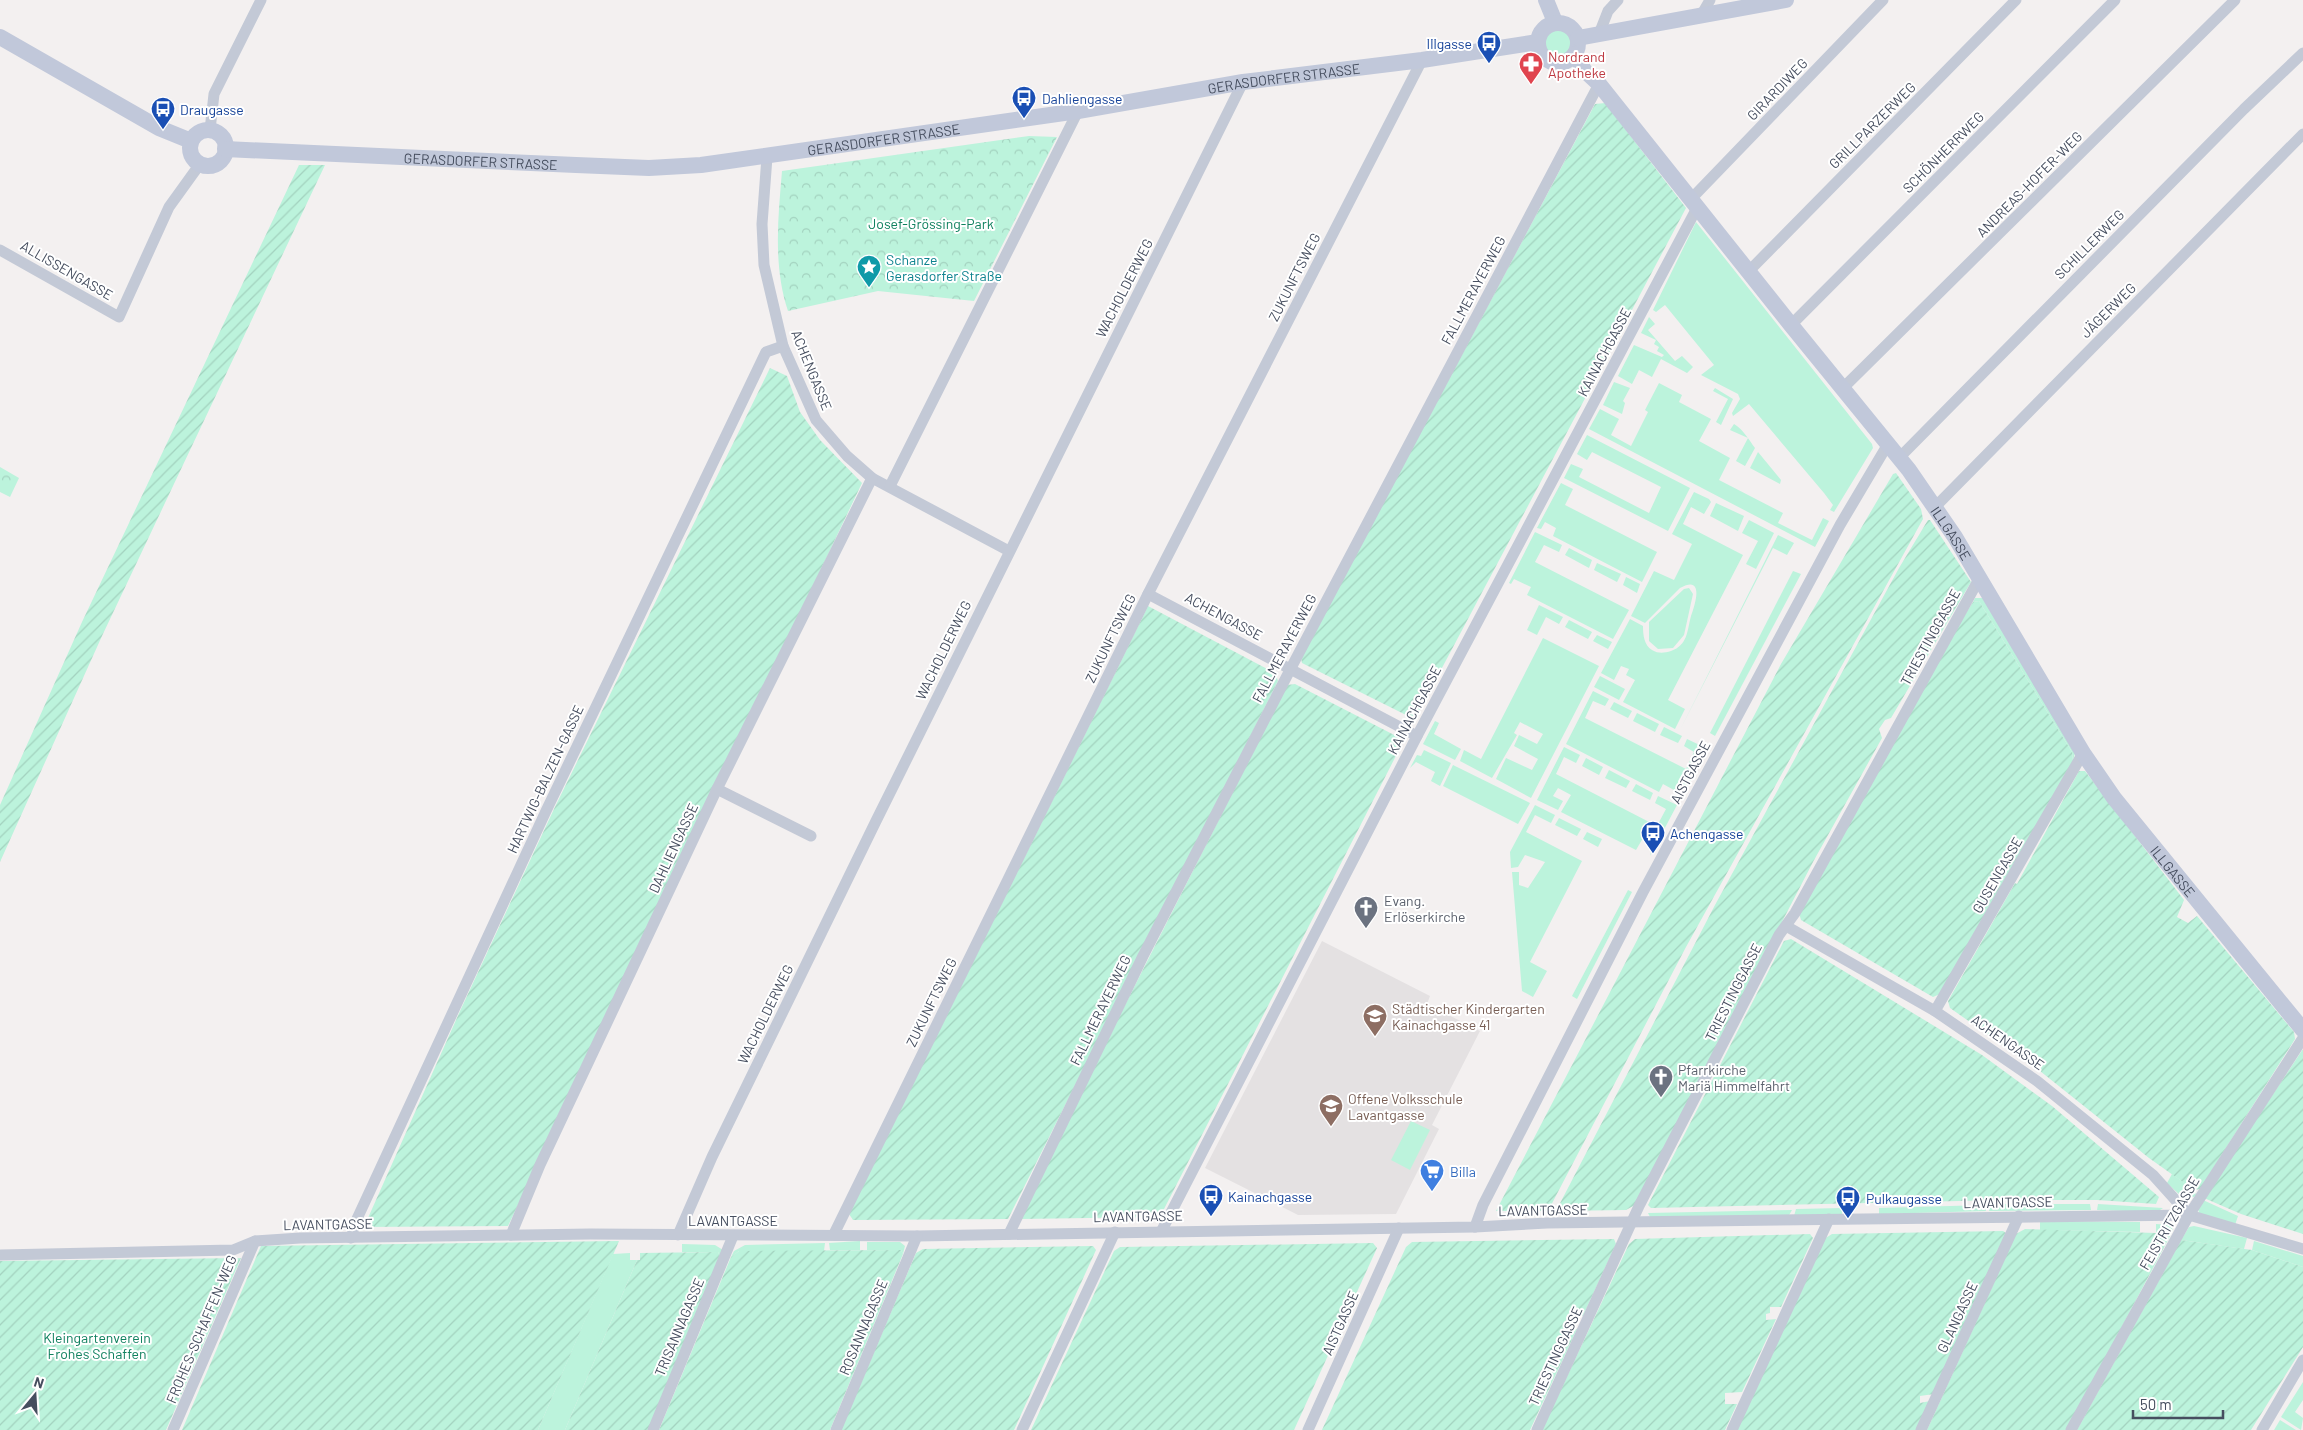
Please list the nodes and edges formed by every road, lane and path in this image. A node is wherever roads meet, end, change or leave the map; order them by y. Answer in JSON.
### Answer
{"nodes":[{"id":1,"x":262,"y":0,"type":"edge"},
{"id":2,"x":1546,"y":0,"type":"edge"},
{"id":3,"x":1618,"y":0,"type":"edge"},
{"id":4,"x":1786,"y":0,"type":"edge"},
{"id":5,"x":1883,"y":0,"type":"edge"},
{"id":6,"x":2016,"y":0,"type":"edge"},
{"id":7,"x":2115,"y":0,"type":"edge"},
{"id":8,"x":2235,"y":0,"type":"edge"},
{"id":9,"x":1706,"y":7,"type":"edge"},
{"id":10,"x":1554,"y":22,"type":"junction"},
{"id":11,"x":1599,"y":34,"type":"junction"},
{"id":12,"x":0,"y":37,"type":"edge"},
{"id":13,"x":1578,"y":38,"type":"junction"},
{"id":14,"x":1538,"y":42,"type":"junction"},
{"id":15,"x":2303,"y":53,"type":"edge"},
{"id":16,"x":1575,"y":54,"type":"junction"},
{"id":17,"x":1422,"y":60,"type":"junction"},
{"id":18,"x":1243,"y":82,"type":"junction"},
{"id":19,"x":1600,"y":84,"type":"junction"},
{"id":20,"x":1078,"y":111,"type":"junction"},
{"id":21,"x":210,"y":130,"type":"junction"},
{"id":22,"x":2303,"y":134,"type":"edge"},
{"id":23,"x":191,"y":142,"type":"junction"},
{"id":24,"x":225,"y":149,"type":"junction"},
{"id":25,"x":767,"y":157,"type":"junction"},
{"id":26,"x":200,"y":164,"type":"junction"},
{"id":27,"x":1695,"y":202,"type":"junction"},
{"id":28,"x":0,"y":250,"type":"edge"},
{"id":29,"x":1749,"y":271,"type":"junction"},
{"id":30,"x":1791,"y":325,"type":"junction"},
{"id":31,"x":783,"y":346,"type":"junction"},
{"id":32,"x":1843,"y":388,"type":"junction"},
{"id":33,"x":1888,"y":444,"type":"junction"},
{"id":34,"x":1899,"y":458,"type":"junction"},
{"id":35,"x":872,"y":478,"type":"junction"},
{"id":36,"x":890,"y":486,"type":"junction"},
{"id":37,"x":1935,"y":506,"type":"junction"},
{"id":38,"x":1009,"y":551,"type":"junction"},
{"id":39,"x":1979,"y":579,"type":"junction"},
{"id":40,"x":1148,"y":594,"type":"junction"},
{"id":41,"x":1290,"y":668,"type":"junction"},
{"id":42,"x":1417,"y":736,"type":"junction"},
{"id":43,"x":2083,"y":753,"type":"junction"},
{"id":44,"x":717,"y":789,"type":"junction"},
{"id":45,"x":810,"y":836,"type":"dead end"},
{"id":46,"x":1786,"y":926,"type":"junction"},
{"id":47,"x":1935,"y":1011,"type":"junction"},
{"id":48,"x":2303,"y":1030,"type":"edge"},
{"id":49,"x":2303,"y":1038,"type":"edge"},
{"id":50,"x":2189,"y":1215,"type":"junction"},
{"id":51,"x":2019,"y":1216,"type":"junction"},
{"id":52,"x":1829,"y":1220,"type":"junction"},
{"id":53,"x":1631,"y":1224,"type":"junction"},
{"id":54,"x":1475,"y":1227,"type":"junction"},
{"id":55,"x":1399,"y":1228,"type":"junction"},
{"id":56,"x":1162,"y":1230,"type":"junction"},
{"id":57,"x":1115,"y":1232,"type":"junction"},
{"id":58,"x":834,"y":1234,"type":"junction"},
{"id":59,"x":1009,"y":1234,"type":"junction"},
{"id":60,"x":511,"y":1235,"type":"junction"},
{"id":61,"x":678,"y":1235,"type":"junction"},
{"id":62,"x":733,"y":1236,"type":"junction"},
{"id":63,"x":917,"y":1236,"type":"junction"},
{"id":64,"x":351,"y":1238,"type":"junction"},
{"id":65,"x":256,"y":1241,"type":"junction"},
{"id":66,"x":2303,"y":1250,"type":"edge"},
{"id":67,"x":0,"y":1255,"type":"edge"},
{"id":68,"x":2303,"y":1360,"type":"edge"},
{"id":69,"x":173,"y":1430,"type":"edge"},
{"id":70,"x":653,"y":1430,"type":"edge"},
{"id":71,"x":836,"y":1430,"type":"edge"},
{"id":72,"x":1022,"y":1430,"type":"edge"},
{"id":73,"x":1308,"y":1430,"type":"edge"},
{"id":74,"x":1537,"y":1430,"type":"edge"},
{"id":75,"x":1732,"y":1430,"type":"edge"},
{"id":76,"x":1921,"y":1430,"type":"edge"},
{"id":77,"x":2071,"y":1430,"type":"edge"},
{"id":78,"x":2262,"y":1430,"type":"edge"}],
"edges":[{"from":1,"to":21,"type":"street"},
{"from":2,"to":10,"type":"main road"},
{"from":3,"to":11,"type":"street"},
{"from":4,"to":9,"type":"main road"},
{"from":5,"to":27,"type":"street","name":"GIRARDIWEG"},
{"from":6,"to":29,"type":"street","name":"GRILLPARZERWEG"},
{"from":7,"to":30,"type":"street","name":"SCHÖNHERRWEG"},
{"from":8,"to":32,"type":"street","name":"ANDREAS-HOFER-WEG"},
{"from":9,"to":11,"type":"main road"},
{"from":10,"to":13,"type":"main road"},
{"from":10,"to":14,"type":"main road"},
{"from":11,"to":13,"type":"main road"},
{"from":12,"to":23,"type":"main road"},
{"from":13,"to":16,"type":"main road"},
{"from":14,"to":16,"type":"main road"},
{"from":14,"to":17,"type":"main road","name":"GERASDORFER STRASSE"},
{"from":15,"to":34,"type":"street","name":"SCHILLERWEG"},
{"from":16,"to":19,"type":"main road","name":"ILLGASSE"},
{"from":17,"to":18,"type":"main road","name":"GERASDORFER STRASSE"},
{"from":17,"to":40,"type":"street","name":"ZUKUNFTSWEG"},
{"from":18,"to":20,"type":"main road","name":"GERASDORFER STRASSE"},
{"from":18,"to":38,"type":"street","name":"WACHOLDERWEG"},
{"from":19,"to":27,"type":"main road","name":"ILLGASSE"},
{"from":19,"to":41,"type":"street","name":"FALLMERAYERWEG"},
{"from":20,"to":25,"type":"main road","name":"GERASDORFER STRASSE"},
{"from":20,"to":36,"type":"street"},
{"from":21,"to":23,"type":"main road"},
{"from":21,"to":24,"type":"main road"},
{"from":22,"to":37,"type":"street","name":"JÄGERWEG"},
{"from":23,"to":26,"type":"main road"},
{"from":24,"to":25,"type":"main road","name":"GERASDORFER STRASSE"},
{"from":24,"to":26,"type":"main road"},
{"from":25,"to":31,"type":"street","name":"ACHENGASSE"},
{"from":26,"to":28,"type":"street","name":"ALLISSENGASSE"},
{"from":27,"to":29,"type":"main road","name":"ILLGASSE"},
{"from":27,"to":42,"type":"street","name":"KAINACHGASSE"},
{"from":29,"to":30,"type":"main road","name":"ILLGASSE"},
{"from":30,"to":32,"type":"main road","name":"ILLGASSE"},
{"from":31,"to":35,"type":"street","name":"ACHENGASSE"},
{"from":31,"to":64,"type":"street","name":"HARTWIG-BALZEN-GASSE"},
{"from":32,"to":33,"type":"main road","name":"ILLGASSE"},
{"from":33,"to":34,"type":"main road","name":"ILLGASSE"},
{"from":33,"to":54,"type":"street","name":"AISTGASSE"},
{"from":34,"to":37,"type":"main road","name":"ILLGASSE"},
{"from":35,"to":36,"type":"street","name":"ACHENGASSE"},
{"from":35,"to":44,"type":"street","name":"DAHLIENGASSE"},
{"from":36,"to":38,"type":"street","name":"ACHENGASSE"},
{"from":37,"to":39,"type":"main road","name":"ILLGASSE"},
{"from":38,"to":61,"type":"street","name":"WACHOLDERWEG"},
{"from":39,"to":43,"type":"main road","name":"ILLGASSE"},
{"from":39,"to":46,"type":"street","name":"TRIESTINGGASSE"},
{"from":40,"to":41,"type":"street","name":"ACHENGASSE"},
{"from":40,"to":58,"type":"street","name":"ZUKUNFTSWEG"},
{"from":41,"to":42,"type":"street","name":"ACHENGASSE"},
{"from":41,"to":59,"type":"street","name":"FALLMERAYERWEG"},
{"from":42,"to":56,"type":"street","name":"KAINACHGASSE"},
{"from":43,"to":47,"type":"street","name":"GUSENGASSE"},
{"from":43,"to":48,"type":"main road","name":"ILLGASSE"},
{"from":44,"to":45,"type":"street"},
{"from":44,"to":60,"type":"street","name":"DAHLIENGASSE"},
{"from":46,"to":47,"type":"street","name":"ACHENGASSE"},
{"from":46,"to":53,"type":"street","name":"TRIESTINGGASSE"},
{"from":47,"to":50,"type":"street","name":"ACHENGASSE"},
{"from":49,"to":50,"type":"street","name":"FEISTRITZGASSE"},
{"from":50,"to":51,"type":"street","name":"LAVANTGASSE"},
{"from":50,"to":66,"type":"street","name":"LAVANTGASSE"},
{"from":50,"to":77,"type":"street","name":"FEISTRITZGASSE"},
{"from":51,"to":52,"type":"street","name":"LAVANTGASSE"},
{"from":51,"to":76,"type":"street","name":"GLANGASSE"},
{"from":52,"to":53,"type":"street","name":"LAVANTGASSE"},
{"from":52,"to":75,"type":"street"},
{"from":53,"to":54,"type":"street","name":"LAVANTGASSE"},
{"from":53,"to":74,"type":"street","name":"TRIESTINGGASSE"},
{"from":54,"to":55,"type":"street","name":"LAVANTGASSE"},
{"from":55,"to":56,"type":"street","name":"LAVANTGASSE"},
{"from":55,"to":73,"type":"street","name":"AISTGASSE"},
{"from":56,"to":57,"type":"street","name":"LAVANTGASSE"},
{"from":57,"to":59,"type":"street","name":"LAVANTGASSE"},
{"from":57,"to":72,"type":"street"},
{"from":58,"to":62,"type":"street","name":"LAVANTGASSE"},
{"from":58,"to":63,"type":"street","name":"LAVANTGASSE"},
{"from":59,"to":63,"type":"street","name":"LAVANTGASSE"},
{"from":60,"to":61,"type":"street","name":"LAVANTGASSE"},
{"from":60,"to":64,"type":"street","name":"LAVANTGASSE"},
{"from":61,"to":62,"type":"street","name":"LAVANTGASSE"},
{"from":62,"to":70,"type":"street","name":"TRISANNAGASSE"},
{"from":63,"to":71,"type":"street","name":"ROSANNAGASSE"},
{"from":64,"to":65,"type":"street","name":"LAVANTGASSE"},
{"from":65,"to":67,"type":"street","name":"LAVANTGASSE"},
{"from":65,"to":69,"type":"street","name":"FROHES-SCHAFFEN-WEG"},
{"from":68,"to":78,"type":"street"}]}
